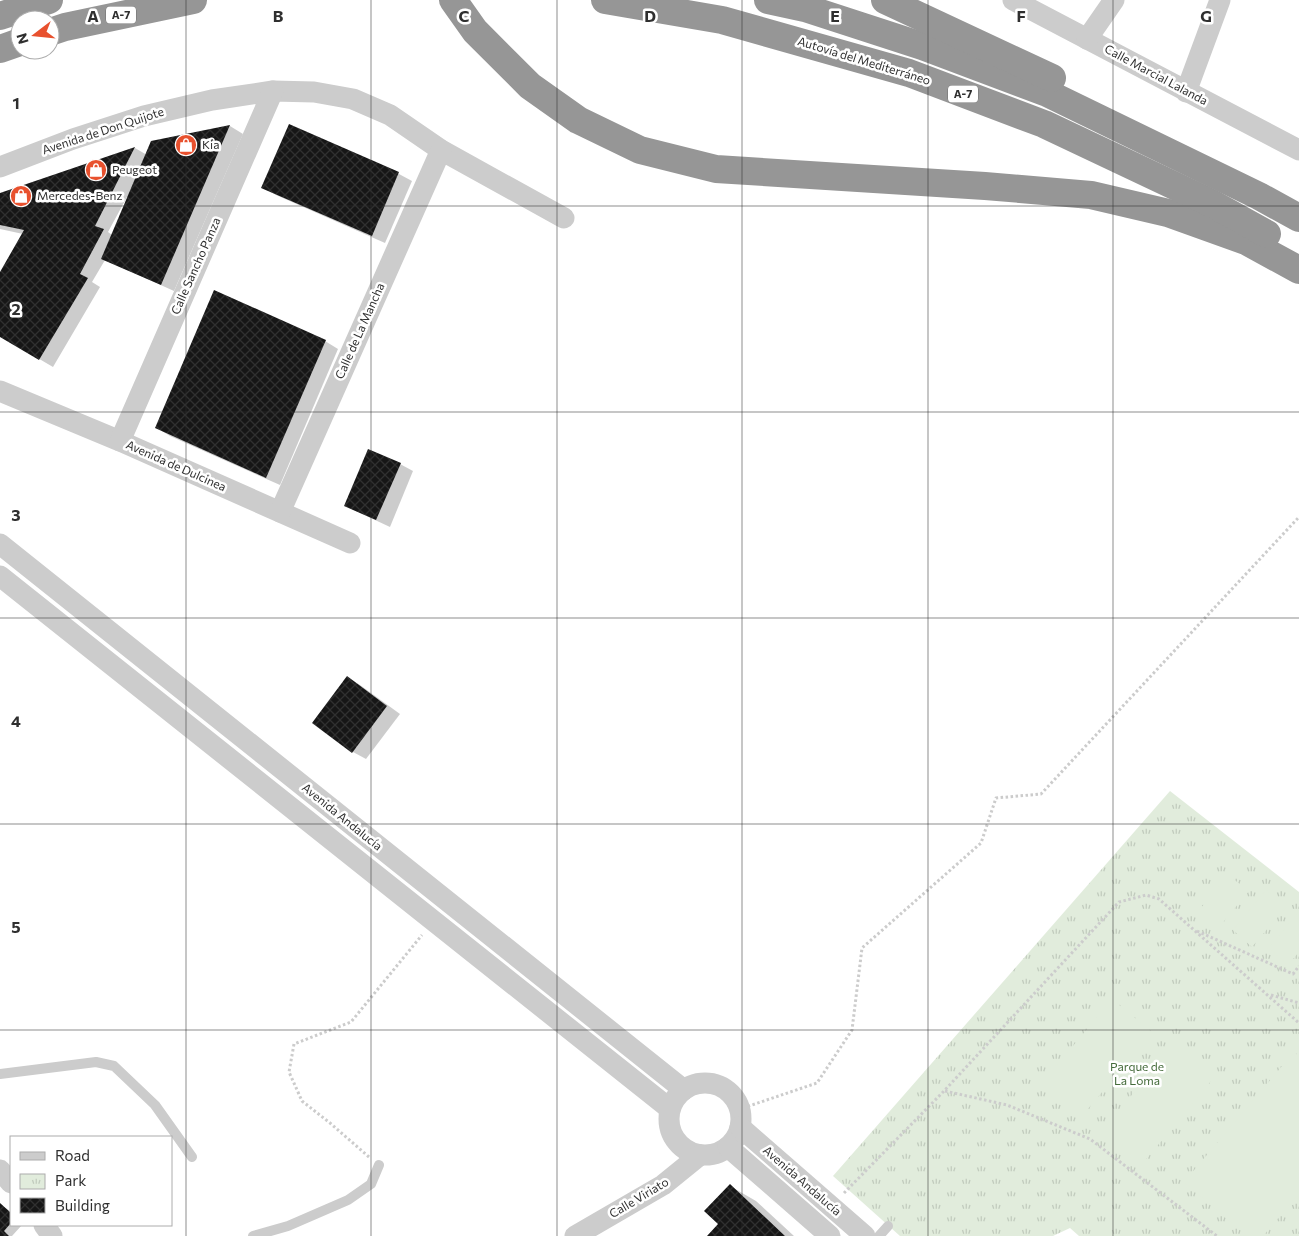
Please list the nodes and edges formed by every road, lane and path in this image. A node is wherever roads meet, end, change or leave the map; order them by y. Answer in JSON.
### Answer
{"nodes":[{"id":1,"x":49,"y":0,"type":"edge"},
{"id":2,"x":193,"y":0,"type":"edge"},
{"id":3,"x":453,"y":0,"type":"edge"},
{"id":4,"x":605,"y":0,"type":"edge"},
{"id":5,"x":768,"y":0,"type":"edge"},
{"id":6,"x":885,"y":0,"type":"edge"},
{"id":7,"x":1013,"y":0,"type":"edge"},
{"id":8,"x":1114,"y":0,"type":"edge"},
{"id":9,"x":1220,"y":0,"type":"edge"},
{"id":10,"x":0,"y":16,"type":"edge"},
{"id":11,"x":60,"y":29,"type":"edge"},
{"id":12,"x":1087,"y":39,"type":"junction"},
{"id":13,"x":273,"y":91,"type":"junction"},
{"id":14,"x":1186,"y":92,"type":"junction"},
{"id":15,"x":440,"y":150,"type":"junction"},
{"id":16,"x":1299,"y":150,"type":"edge"},
{"id":17,"x":0,"y":167,"type":"edge"},
{"id":18,"x":1259,"y":196,"type":"junction"},
{"id":19,"x":1168,"y":213,"type":"junction"},
{"id":20,"x":564,"y":218,"type":"dead end"},
{"id":21,"x":1299,"y":218,"type":"edge"},
{"id":22,"x":1299,"y":251,"type":"edge"},
{"id":23,"x":1299,"y":270,"type":"edge"},
{"id":24,"x":1299,"y":287,"type":"edge"},
{"id":25,"x":0,"y":391,"type":"edge"},
{"id":26,"x":120,"y":441,"type":"junction"},
{"id":27,"x":280,"y":512,"type":"junction"},
{"id":28,"x":1299,"y":517,"type":"edge"},
{"id":29,"x":350,"y":543,"type":"dead end"},
{"id":30,"x":0,"y":544,"type":"edge"},
{"id":31,"x":0,"y":576,"type":"edge"},
{"id":32,"x":1194,"y":929,"type":"junction"},
{"id":33,"x":426,"y":931,"type":"dead end"},
{"id":34,"x":1299,"y":966,"type":"edge"},
{"id":35,"x":1268,"y":994,"type":"junction"},
{"id":36,"x":1299,"y":1003,"type":"edge"},
{"id":37,"x":1299,"y":1023,"type":"edge"},
{"id":38,"x":0,"y":1074,"type":"edge"},
{"id":39,"x":684,"y":1090,"type":"junction"},
{"id":40,"x":944,"y":1091,"type":"junction"},
{"id":41,"x":670,"y":1109,"type":"junction"},
{"id":42,"x":740,"y":1118,"type":"junction"},
{"id":43,"x":728,"y":1147,"type":"junction"},
{"id":44,"x":700,"y":1155,"type":"junction"},
{"id":45,"x":192,"y":1157,"type":"dead end"},
{"id":46,"x":379,"y":1165,"type":"joint"},
{"id":47,"x":0,"y":1170,"type":"edge"},
{"id":48,"x":10,"y":1182,"type":"edge"},
{"id":49,"x":831,"y":1206,"type":"junction"},
{"id":50,"x":888,"y":1226,"type":"dead end"},
{"id":51,"x":253,"y":1236,"type":"edge"},
{"id":52,"x":575,"y":1236,"type":"edge"},
{"id":53,"x":830,"y":1236,"type":"edge"},
{"id":54,"x":865,"y":1236,"type":"edge"},
{"id":55,"x":879,"y":1236,"type":"edge"},
{"id":56,"x":1217,"y":1236,"type":"edge"}],
"edges":[{"from":1,"to":10,"type":"highway"},
{"from":2,"to":11,"type":"highway","number":"A-7"},
{"from":3,"to":19,"type":"highway"},
{"from":4,"to":22,"type":"highway","name":"Autovía del Mediterráneo","number":"A-7"},
{"from":5,"to":18,"type":"highway","number":"A-7"},
{"from":6,"to":18,"type":"highway"},
{"from":7,"to":12,"type":"street","name":"Calle Marcial Lalanda"},
{"from":8,"to":12,"type":"street"},
{"from":9,"to":14,"type":"street"},
{"from":12,"to":14,"type":"street","name":"Calle Marcial Lalanda"},
{"from":13,"to":15,"type":"street","name":"Avenida de Don Quijote"},
{"from":13,"to":17,"type":"street","name":"Avenida de Don Quijote"},
{"from":13,"to":26,"type":"street","name":"Calle Sancho Panza"},
{"from":14,"to":16,"type":"street","name":"Calle Marcial Lalanda"},
{"from":15,"to":20,"type":"street","name":"Avenida de Don Quijote"},
{"from":15,"to":27,"type":"street","name":"Calle de La Mancha"},
{"from":18,"to":21,"type":"highway","number":"A-7"},
{"from":19,"to":23,"type":"highway"},
{"from":19,"to":24,"type":"highway"},
{"from":25,"to":26,"type":"street","name":"Avenida de Dulcinea"},
{"from":26,"to":27,"type":"street","name":"Avenida de Dulcinea"},
{"from":27,"to":29,"type":"street","name":"Avenida de Dulcinea"},
{"from":28,"to":42,"type":"path"},
{"from":30,"to":39,"type":"street","name":"Avenida Andalucía"},
{"from":31,"to":41,"type":"street","name":"Avenida Andalucía"},
{"from":32,"to":34,"type":"path"},
{"from":32,"to":35,"type":"path"},
{"from":32,"to":40,"type":"path"},
{"from":33,"to":46,"type":"path"},
{"from":35,"to":36,"type":"path"},
{"from":35,"to":37,"type":"path"},
{"from":38,"to":45,"type":"lane"},
{"from":39,"to":41,"type":"street"},
{"from":39,"to":42,"type":"street"},
{"from":40,"to":49,"type":"path"},
{"from":40,"to":56,"type":"path"},
{"from":41,"to":44,"type":"street"},
{"from":42,"to":43,"type":"street"},
{"from":42,"to":49,"type":"street","name":"Avenida Andalucía"},
{"from":43,"to":44,"type":"street"},
{"from":43,"to":53,"type":"street","name":"Avenida Andalucía"},
{"from":44,"to":52,"type":"street","name":"Calle Viriato"},
{"from":46,"to":51,"type":"lane"},
{"from":47,"to":48,"type":"street"},
{"from":49,"to":54,"type":"street","name":"Avenida Andalucía"},
{"from":50,"to":55,"type":"lane"}]}
